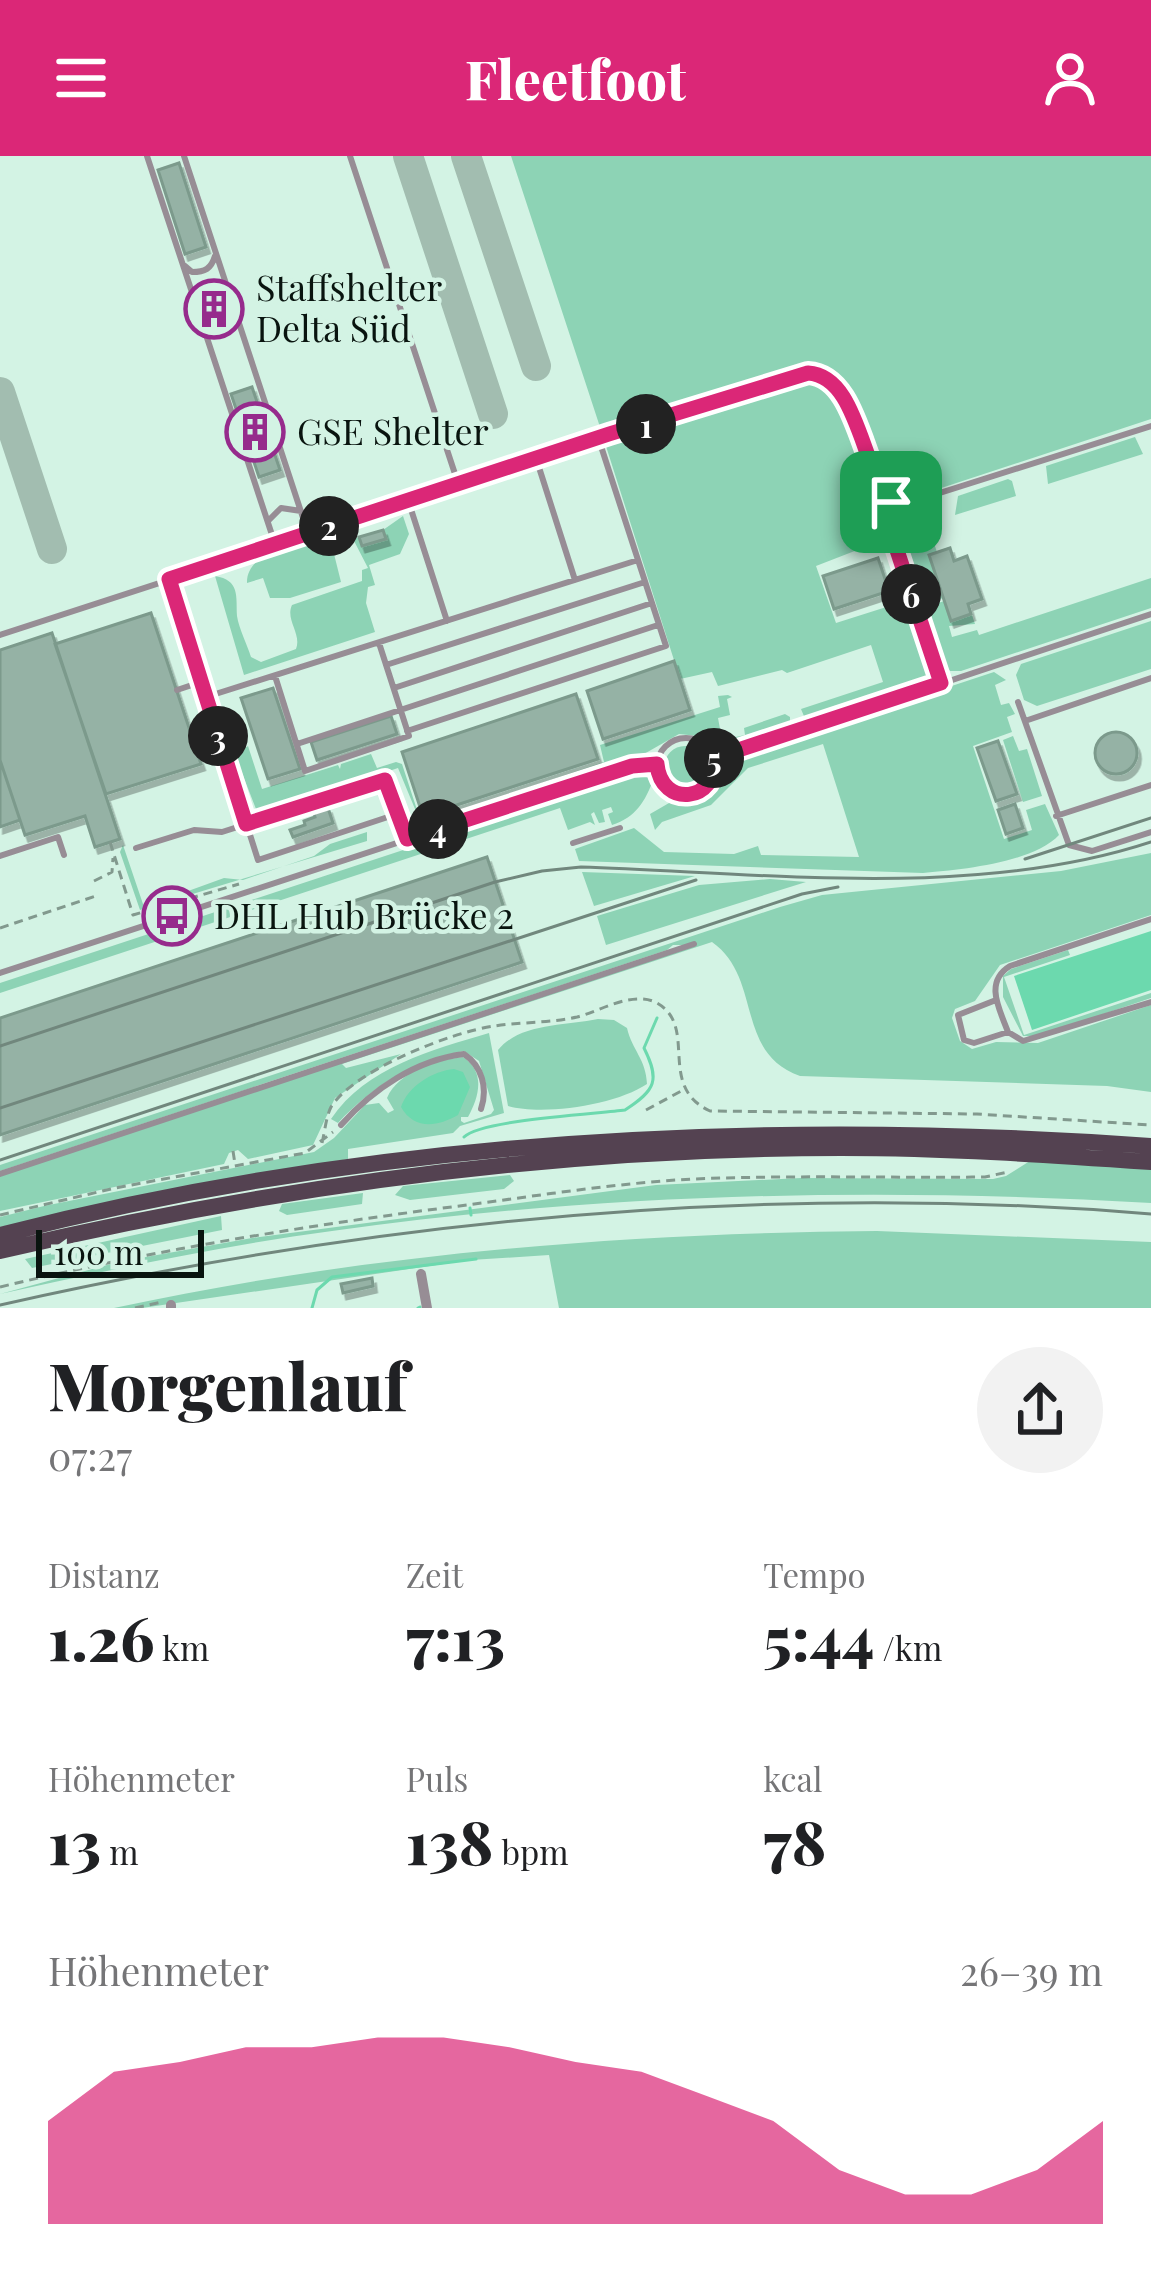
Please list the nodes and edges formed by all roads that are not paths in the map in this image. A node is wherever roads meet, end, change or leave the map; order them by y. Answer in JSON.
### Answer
{"nodes":[{"id":1,"x":147,"y":156,"type":"edge"},
{"id":2,"x":157,"y":156,"type":"edge"},
{"id":3,"x":350,"y":156,"type":"edge"},
{"id":4,"x":183,"y":157,"type":"edge"},
{"id":5,"x":151,"y":169,"type":"junction"},
{"id":6,"x":216,"y":252,"type":"junction"},
{"id":7,"x":182,"y":263,"type":"junction"},
{"id":8,"x":1151,"y":426,"type":"edge"},
{"id":9,"x":598,"y":437,"type":"junction"},
{"id":10,"x":536,"y":458,"type":"junction"},
{"id":11,"x":458,"y":483,"type":"junction"},
{"id":12,"x":408,"y":500,"type":"junction"},
{"id":13,"x":891,"y":502,"type":"junction"},
{"id":14,"x":302,"y":512,"type":"junction"},
{"id":15,"x":268,"y":523,"type":"junction"},
{"id":16,"x":308,"y":533,"type":"junction"},
{"id":17,"x":275,"y":544,"type":"junction"},
{"id":18,"x":638,"y":560,"type":"junction"},
{"id":19,"x":169,"y":579,"type":"junction"},
{"id":20,"x":575,"y":580,"type":"junction"},
{"id":21,"x":645,"y":582,"type":"junction"},
{"id":22,"x":652,"y":603,"type":"junction"},
{"id":23,"x":1151,"y":614,"type":"edge"},
{"id":24,"x":448,"y":621,"type":"junction"},
{"id":25,"x":659,"y":625,"type":"junction"},
{"id":26,"x":0,"y":634,"type":"edge"},
{"id":27,"x":379,"y":643,"type":"junction"},
{"id":28,"x":386,"y":665,"type":"junction"},
{"id":29,"x":275,"y":676,"type":"junction"},
{"id":30,"x":1151,"y":678,"type":"edge"},
{"id":31,"x":201,"y":682,"type":"junction"},
{"id":32,"x":941,"y":683,"type":"junction"},
{"id":33,"x":394,"y":688,"type":"junction"},
{"id":34,"x":177,"y":690,"type":"dead end"},
{"id":35,"x":206,"y":698,"type":"junction"},
{"id":36,"x":1018,"y":702,"type":"dead end"},
{"id":37,"x":401,"y":710,"type":"junction"},
{"id":38,"x":1025,"y":721,"type":"junction"},
{"id":39,"x":408,"y":734,"type":"junction"},
{"id":40,"x":297,"y":744,"type":"junction"},
{"id":41,"x":714,"y":758,"type":"junction"},
{"id":42,"x":657,"y":764,"type":"junction"},
{"id":43,"x":1151,"y":785,"type":"edge"},
{"id":44,"x":398,"y":814,"type":"junction"},
{"id":45,"x":1056,"y":817,"type":"junction"},
{"id":46,"x":246,"y":824,"type":"junction"},
{"id":47,"x":620,"y":828,"type":"dead end"},
{"id":48,"x":1151,"y":832,"type":"edge"},
{"id":49,"x":407,"y":839,"type":"junction"},
{"id":50,"x":573,"y":843,"type":"dead end"},
{"id":51,"x":136,"y":848,"type":"dead end"},
{"id":52,"x":64,"y":855,"type":"dead end"},
{"id":53,"x":0,"y":856,"type":"edge"},
{"id":54,"x":1151,"y":919,"type":"edge"},
{"id":55,"x":694,"y":944,"type":"dead end"},
{"id":56,"x":0,"y":973,"type":"edge"},
{"id":57,"x":996,"y":1000,"type":"junction"},
{"id":58,"x":1151,"y":1002,"type":"edge"},
{"id":59,"x":1008,"y":1032,"type":"junction"},
{"id":60,"x":481,"y":1109,"type":"dead end"},
{"id":61,"x":341,"y":1125,"type":"road end"},
{"id":62,"x":768,"y":1141,"type":"junction"},
{"id":63,"x":1151,"y":1146,"type":"edge"},
{"id":64,"x":1151,"y":1162,"type":"edge"},
{"id":65,"x":0,"y":1174,"type":"edge"},
{"id":66,"x":0,"y":1235,"type":"edge"},
{"id":67,"x":0,"y":1252,"type":"edge"},
{"id":68,"x":421,"y":1274,"type":"dead end"},
{"id":69,"x":427,"y":1308,"type":"edge"}],
"edges":[{"from":1,"to":5,"type":"lane"},
{"from":2,"to":5,"type":"lane"},
{"from":3,"to":11,"type":"lane"},
{"from":4,"to":6,"type":"lane"},
{"from":5,"to":7,"type":"lane"},
{"from":6,"to":7,"type":"lane"},
{"from":6,"to":14,"type":"lane"},
{"from":7,"to":15,"type":"lane"},
{"from":8,"to":13,"type":"lane"},
{"from":9,"to":10,"type":"lane"},
{"from":9,"to":13,"type":"lane"},
{"from":9,"to":18,"type":"lane"},
{"from":10,"to":11,"type":"lane"},
{"from":10,"to":20,"type":"lane"},
{"from":11,"to":12,"type":"lane"},
{"from":12,"to":16,"type":"lane"},
{"from":12,"to":24,"type":"lane"},
{"from":13,"to":32,"type":"lane"},
{"from":14,"to":15,"type":"lane"},
{"from":14,"to":16,"type":"lane"},
{"from":15,"to":17,"type":"lane"},
{"from":16,"to":17,"type":"lane"},
{"from":17,"to":19,"type":"lane"},
{"from":18,"to":20,"type":"lane"},
{"from":18,"to":21,"type":"lane"},
{"from":19,"to":26,"type":"lane"},
{"from":19,"to":31,"type":"lane"},
{"from":20,"to":24,"type":"lane"},
{"from":21,"to":22,"type":"lane"},
{"from":21,"to":28,"type":"lane"},
{"from":22,"to":25,"type":"lane"},
{"from":22,"to":33,"type":"lane"},
{"from":23,"to":32,"type":"lane"},
{"from":24,"to":27,"type":"lane"},
{"from":25,"to":37,"type":"lane"},
{"from":25,"to":39,"type":"lane"},
{"from":27,"to":28,"type":"lane"},
{"from":27,"to":29,"type":"lane"},
{"from":28,"to":33,"type":"lane"},
{"from":29,"to":35,"type":"lane"},
{"from":29,"to":40,"type":"lane"},
{"from":30,"to":38,"type":"lane"},
{"from":31,"to":34,"type":"lane"},
{"from":31,"to":35,"type":"lane"},
{"from":32,"to":41,"type":"lane"},
{"from":33,"to":37,"type":"lane"},
{"from":35,"to":46,"type":"lane"},
{"from":36,"to":38,"type":"lane"},
{"from":37,"to":39,"type":"lane"},
{"from":37,"to":40,"type":"lane"},
{"from":38,"to":45,"type":"lane"},
{"from":39,"to":40,"type":"lane"},
{"from":41,"to":42,"type":"lane"},
{"from":41,"to":42,"type":"lane"},
{"from":42,"to":49,"type":"lane"},
{"from":43,"to":45,"type":"lane"},
{"from":44,"to":46,"type":"lane"},
{"from":44,"to":46,"type":"lane"},
{"from":44,"to":49,"type":"lane"},
{"from":45,"to":48,"type":"lane"},
{"from":46,"to":51,"type":"lane"},
{"from":47,"to":50,"type":"lane"},
{"from":49,"to":56,"type":"lane"},
{"from":52,"to":53,"type":"lane"},
{"from":54,"to":57,"type":"lane"},
{"from":55,"to":65,"type":"lane"},
{"from":57,"to":59,"type":"lane"},
{"from":57,"to":59,"type":"lane"},
{"from":58,"to":59,"type":"lane"},
{"from":60,"to":61,"type":"lane"},
{"from":62,"to":63,"type":"main road"},
{"from":62,"to":64,"type":"main road"},
{"from":62,"to":66,"type":"main road"},
{"from":62,"to":67,"type":"main road"},
{"from":68,"to":69,"type":"street"}]}
